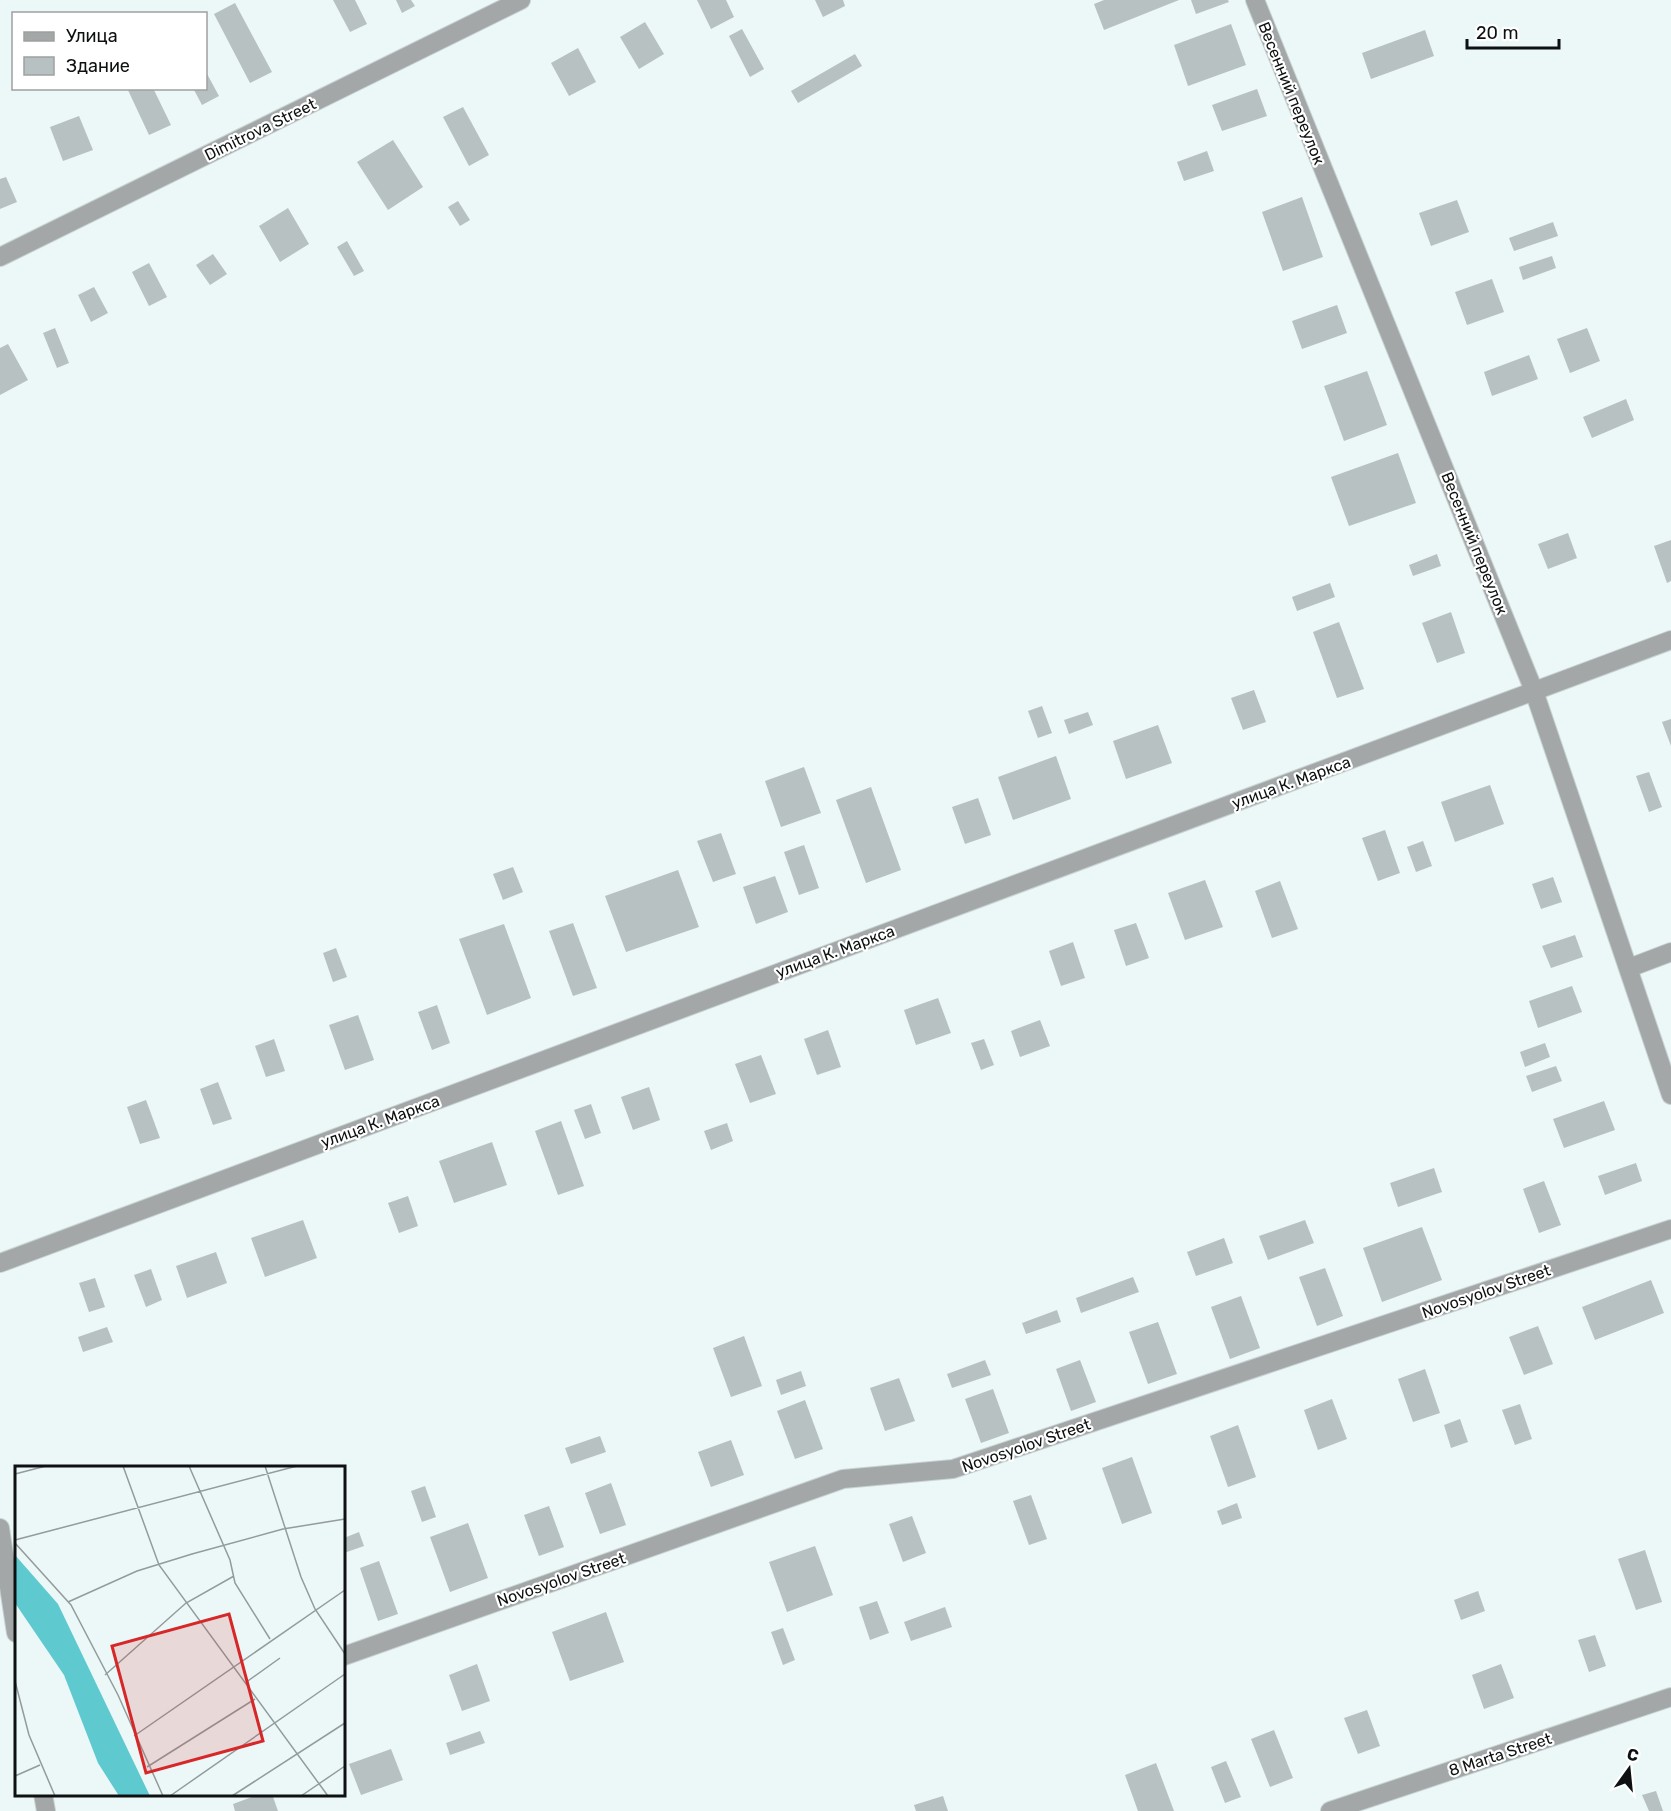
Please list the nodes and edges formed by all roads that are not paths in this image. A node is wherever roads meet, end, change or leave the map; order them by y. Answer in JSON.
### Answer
{"nodes":[{"id":1,"x":521,"y":0,"type":"edge"},
{"id":2,"x":1255,"y":0,"type":"edge"},
{"id":3,"x":0,"y":257,"type":"edge"},
{"id":4,"x":1671,"y":640,"type":"edge"},
{"id":5,"x":1534,"y":691,"type":"junction"},
{"id":6,"x":1671,"y":952,"type":"edge"},
{"id":7,"x":1629,"y":968,"type":"junction"},
{"id":8,"x":1671,"y":1095,"type":"edge"},
{"id":9,"x":1671,"y":1229,"type":"edge"},
{"id":10,"x":0,"y":1263,"type":"edge"},
{"id":11,"x":0,"y":1528,"type":"edge"},
{"id":12,"x":15,"y":1626,"type":"edge"},
{"id":13,"x":345,"y":1656,"type":"edge"},
{"id":14,"x":1671,"y":1697,"type":"edge"},
{"id":15,"x":43,"y":1796,"type":"edge"},
{"id":16,"x":46,"y":1811,"type":"edge"},
{"id":17,"x":1330,"y":1811,"type":"edge"}],
"edges":[{"from":1,"to":3,"type":"street","name":"Dimitrova Street"},
{"from":2,"to":5,"type":"street","name":"Весенний переулок"},
{"from":4,"to":5,"type":"street","name":"улица К. Маркса"},
{"from":5,"to":7,"type":"street","name":"Весенний переулок"},
{"from":5,"to":10,"type":"street","name":"улица К. Маркса"},
{"from":6,"to":7,"type":"street"},
{"from":7,"to":8,"type":"street","name":"Весенний переулок"},
{"from":9,"to":13,"type":"street","name":"Novosyolov Street"},
{"from":11,"to":12,"type":"street"},
{"from":14,"to":17,"type":"street","name":"8 Marta Street"},
{"from":15,"to":16,"type":"street"}]}
